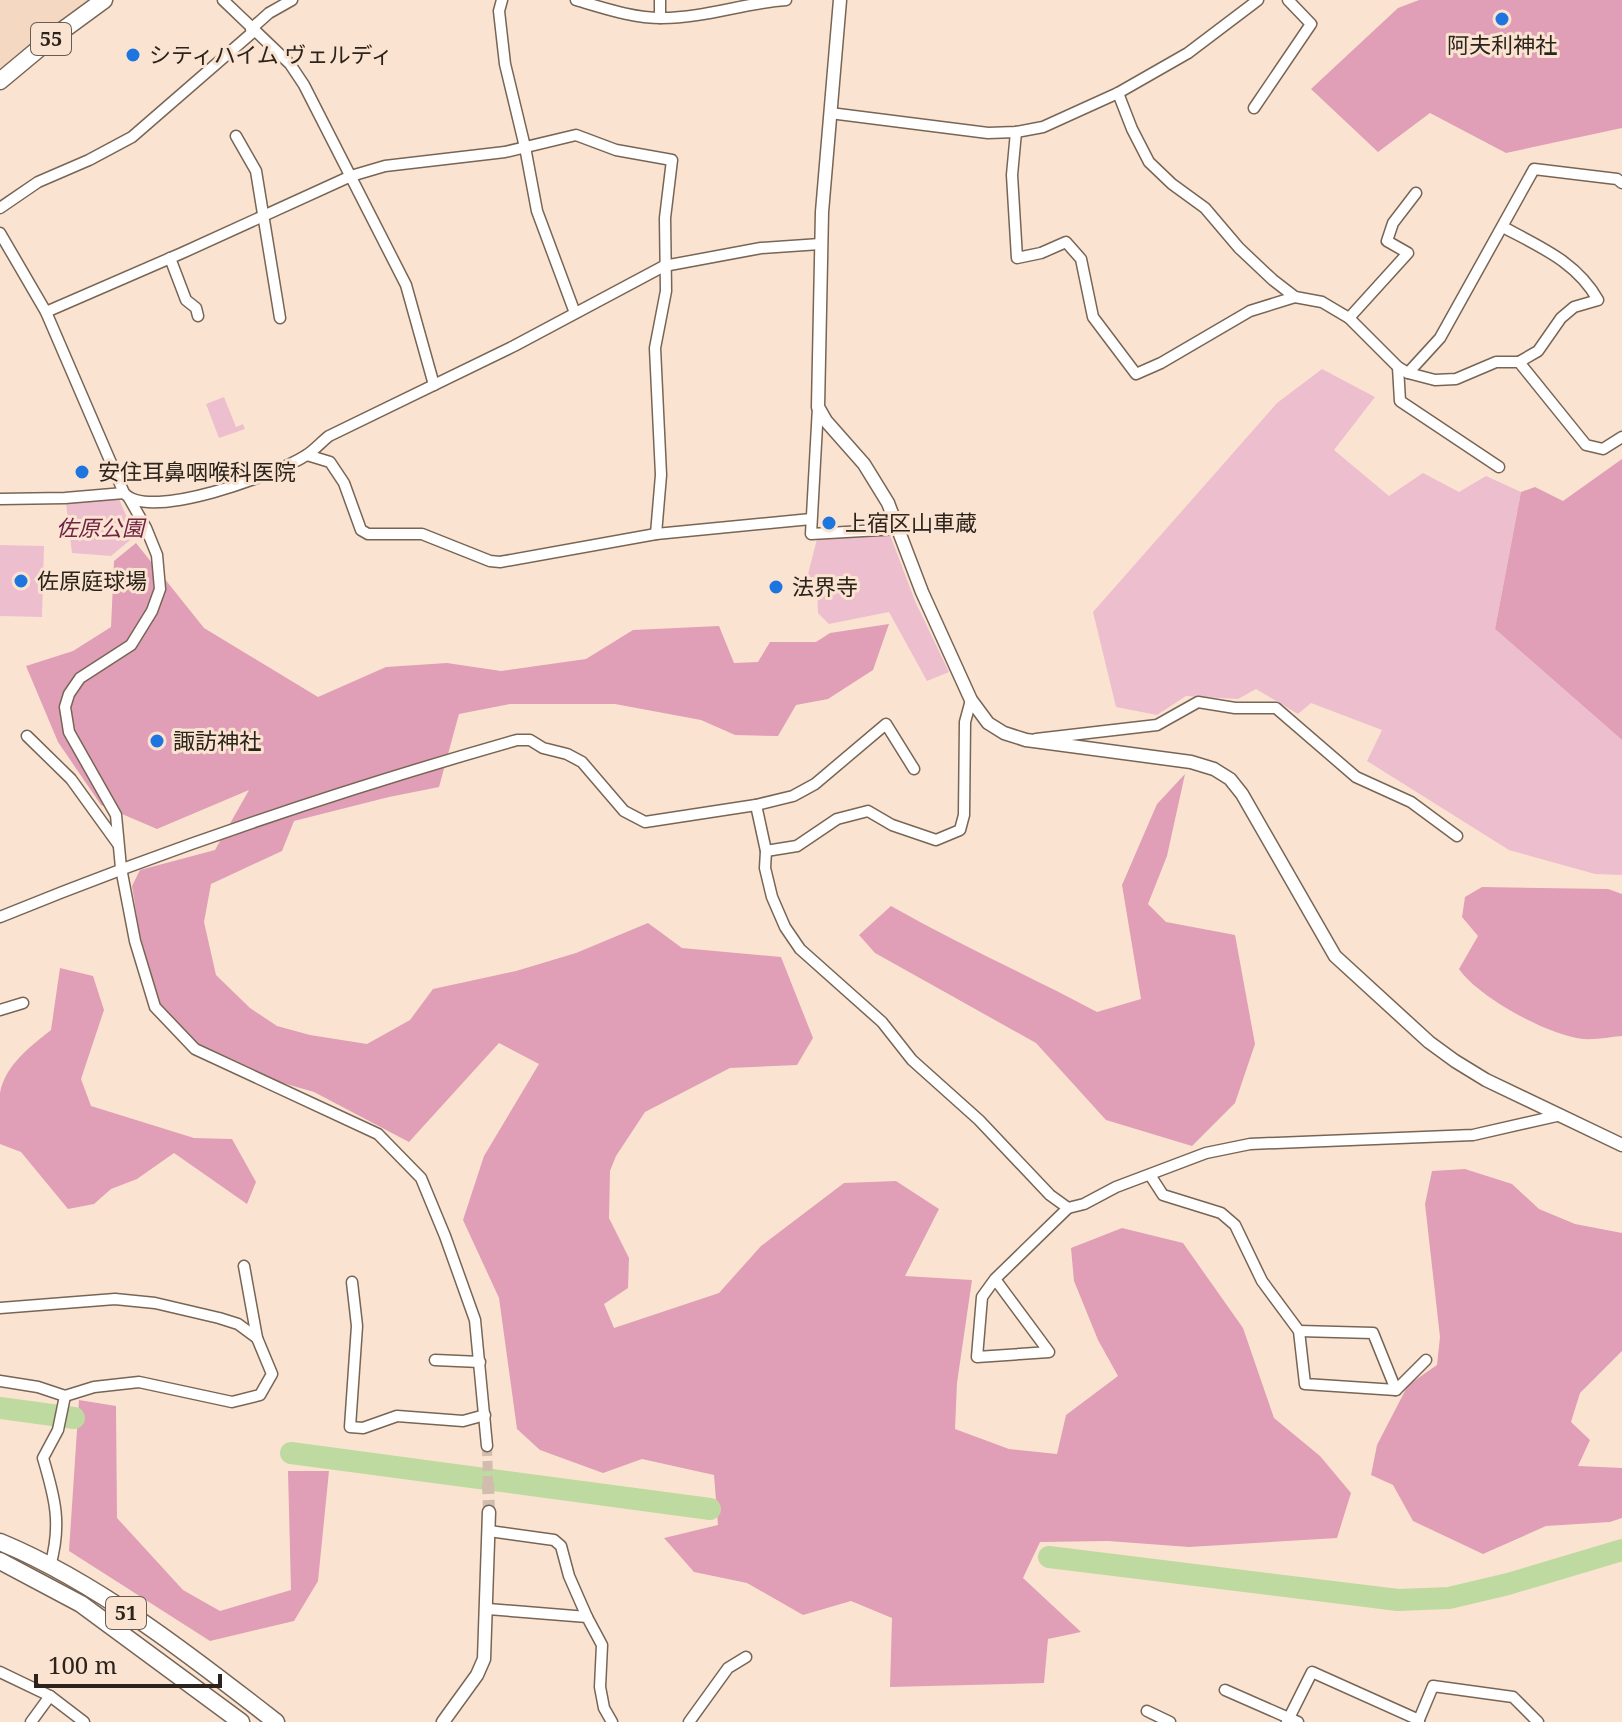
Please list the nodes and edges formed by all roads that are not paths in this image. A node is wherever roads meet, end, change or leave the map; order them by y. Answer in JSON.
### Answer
{"nodes":[{"id":1,"x":104,"y":0,"type":"edge"},
{"id":2,"x":223,"y":0,"type":"edge"},
{"id":3,"x":292,"y":0,"type":"edge"},
{"id":4,"x":502,"y":0,"type":"edge"},
{"id":5,"x":576,"y":0,"type":"edge"},
{"id":6,"x":660,"y":0,"type":"edge"},
{"id":7,"x":786,"y":0,"type":"edge"},
{"id":8,"x":840,"y":0,"type":"edge"},
{"id":9,"x":1258,"y":0,"type":"edge"},
{"id":10,"x":1288,"y":0,"type":"edge"},
{"id":11,"x":660,"y":18,"type":"junction"},
{"id":12,"x":252,"y":30,"type":"junction"},
{"id":13,"x":0,"y":81,"type":"edge"},
{"id":14,"x":1118,"y":93,"type":"junction"},
{"id":15,"x":1254,"y":108,"type":"dead end"},
{"id":16,"x":830,"y":113,"type":"junction"},
{"id":17,"x":1016,"y":132,"type":"junction"},
{"id":18,"x":236,"y":136,"type":"dead end"},
{"id":19,"x":525,"y":147,"type":"junction"},
{"id":20,"x":351,"y":176,"type":"junction"},
{"id":21,"x":1622,"y":183,"type":"edge"},
{"id":22,"x":1416,"y":193,"type":"dead end"},
{"id":23,"x":0,"y":208,"type":"edge"},
{"id":24,"x":262,"y":215,"type":"junction"},
{"id":25,"x":1503,"y":227,"type":"junction"},
{"id":26,"x":0,"y":233,"type":"edge"},
{"id":27,"x":820,"y":244,"type":"junction"},
{"id":28,"x":170,"y":258,"type":"junction"},
{"id":29,"x":664,"y":266,"type":"junction"},
{"id":30,"x":1295,"y":297,"type":"junction"},
{"id":31,"x":46,"y":312,"type":"junction"},
{"id":32,"x":575,"y":313,"type":"junction"},
{"id":33,"x":198,"y":316,"type":"dead end"},
{"id":34,"x":280,"y":318,"type":"dead end"},
{"id":35,"x":1349,"y":318,"type":"junction"},
{"id":36,"x":1519,"y":362,"type":"junction"},
{"id":37,"x":1398,"y":367,"type":"junction"},
{"id":38,"x":1408,"y":373,"type":"junction"},
{"id":39,"x":434,"y":385,"type":"junction"},
{"id":40,"x":818,"y":407,"type":"junction"},
{"id":41,"x":1622,"y":437,"type":"edge"},
{"id":42,"x":307,"y":455,"type":"junction"},
{"id":43,"x":1499,"y":467,"type":"dead end"},
{"id":44,"x":126,"y":496,"type":"junction"},
{"id":45,"x":0,"y":499,"type":"edge"},
{"id":46,"x":811,"y":519,"type":"junction"},
{"id":47,"x":898,"y":529,"type":"junction"},
{"id":48,"x":656,"y":534,"type":"junction"},
{"id":49,"x":971,"y":700,"type":"junction"},
{"id":50,"x":27,"y":736,"type":"dead end"},
{"id":51,"x":1026,"y":740,"type":"junction"},
{"id":52,"x":914,"y":769,"type":"dead end"},
{"id":53,"x":756,"y":805,"type":"junction"},
{"id":54,"x":1457,"y":836,"type":"dead end"},
{"id":55,"x":120,"y":848,"type":"junction"},
{"id":56,"x":766,"y":851,"type":"junction"},
{"id":57,"x":121,"y":868,"type":"junction"},
{"id":58,"x":0,"y":917,"type":"edge"},
{"id":59,"x":23,"y":1003,"type":"dead end"},
{"id":60,"x":0,"y":1010,"type":"edge"},
{"id":61,"x":1561,"y":1115,"type":"junction"},
{"id":62,"x":1622,"y":1145,"type":"edge"},
{"id":63,"x":1150,"y":1175,"type":"junction"},
{"id":64,"x":1068,"y":1208,"type":"junction"},
{"id":65,"x":244,"y":1266,"type":"dead end"},
{"id":66,"x":995,"y":1279,"type":"junction"},
{"id":67,"x":352,"y":1282,"type":"dead end"},
{"id":68,"x":0,"y":1308,"type":"edge"},
{"id":69,"x":1299,"y":1331,"type":"junction"},
{"id":70,"x":257,"y":1338,"type":"junction"},
{"id":71,"x":435,"y":1360,"type":"dead end"},
{"id":72,"x":1426,"y":1360,"type":"dead end"},
{"id":73,"x":480,"y":1362,"type":"junction"},
{"id":74,"x":0,"y":1381,"type":"edge"},
{"id":75,"x":1396,"y":1390,"type":"junction"},
{"id":76,"x":65,"y":1400,"type":"junction"},
{"id":77,"x":485,"y":1415,"type":"junction"},
{"id":78,"x":487,"y":1446,"type":"tunnel mouth"},
{"id":79,"x":489,"y":1512,"type":"tunnel mouth"},
{"id":80,"x":489,"y":1531,"type":"junction"},
{"id":81,"x":0,"y":1542,"type":"edge"},
{"id":82,"x":0,"y":1561,"type":"edge"},
{"id":83,"x":50,"y":1566,"type":"junction"},
{"id":84,"x":488,"y":1609,"type":"junction"},
{"id":85,"x":587,"y":1617,"type":"junction"},
{"id":86,"x":746,"y":1657,"type":"dead end"},
{"id":87,"x":0,"y":1672,"type":"edge"},
{"id":88,"x":1225,"y":1690,"type":"dead end"},
{"id":89,"x":50,"y":1696,"type":"junction"},
{"id":90,"x":1147,"y":1711,"type":"dead end"},
{"id":91,"x":1291,"y":1721,"type":"edge"},
{"id":92,"x":1419,"y":1721,"type":"edge"},
{"id":93,"x":31,"y":1722,"type":"edge"},
{"id":94,"x":84,"y":1722,"type":"edge"},
{"id":95,"x":241,"y":1722,"type":"edge"},
{"id":96,"x":276,"y":1722,"type":"edge"},
{"id":97,"x":443,"y":1722,"type":"edge"},
{"id":98,"x":612,"y":1722,"type":"edge"},
{"id":99,"x":689,"y":1722,"type":"edge"},
{"id":100,"x":1170,"y":1722,"type":"edge"},
{"id":101,"x":1538,"y":1722,"type":"edge"}],
"edges":[{"from":1,"to":13,"type":"main road","number":"55"},
{"from":2,"to":12,"type":"street"},
{"from":3,"to":12,"type":"street"},
{"from":4,"to":19,"type":"street"},
{"from":5,"to":11,"type":"street"},
{"from":6,"to":11,"type":"street"},
{"from":7,"to":11,"type":"street"},
{"from":8,"to":16,"type":"street"},
{"from":9,"to":14,"type":"street"},
{"from":10,"to":15,"type":"street"},
{"from":12,"to":20,"type":"street"},
{"from":12,"to":23,"type":"street"},
{"from":14,"to":17,"type":"street"},
{"from":14,"to":30,"type":"street"},
{"from":16,"to":17,"type":"street"},
{"from":16,"to":27,"type":"street"},
{"from":17,"to":30,"type":"street"},
{"from":18,"to":24,"type":"street"},
{"from":19,"to":20,"type":"street"},
{"from":19,"to":29,"type":"street"},
{"from":19,"to":32,"type":"street"},
{"from":20,"to":24,"type":"street"},
{"from":20,"to":39,"type":"street"},
{"from":21,"to":25,"type":"street"},
{"from":22,"to":35,"type":"street"},
{"from":24,"to":28,"type":"street"},
{"from":24,"to":34,"type":"street"},
{"from":25,"to":36,"type":"street"},
{"from":25,"to":38,"type":"street"},
{"from":26,"to":31,"type":"street"},
{"from":27,"to":29,"type":"street"},
{"from":27,"to":40,"type":"street"},
{"from":28,"to":31,"type":"street"},
{"from":28,"to":33,"type":"street"},
{"from":29,"to":32,"type":"street"},
{"from":29,"to":48,"type":"street"},
{"from":30,"to":35,"type":"street"},
{"from":31,"to":44,"type":"street"},
{"from":32,"to":39,"type":"street"},
{"from":35,"to":37,"type":"street"},
{"from":36,"to":38,"type":"street"},
{"from":36,"to":41,"type":"street"},
{"from":37,"to":38,"type":"street"},
{"from":37,"to":43,"type":"street"},
{"from":39,"to":42,"type":"street"},
{"from":40,"to":46,"type":"street"},
{"from":40,"to":47,"type":"street"},
{"from":42,"to":44,"type":"street"},
{"from":42,"to":48,"type":"street"},
{"from":44,"to":45,"type":"street"},
{"from":44,"to":55,"type":"street"},
{"from":46,"to":47,"type":"street"},
{"from":46,"to":48,"type":"street"},
{"from":47,"to":49,"type":"street"},
{"from":49,"to":51,"type":"street"},
{"from":49,"to":56,"type":"street"},
{"from":50,"to":55,"type":"street"},
{"from":51,"to":54,"type":"street"},
{"from":51,"to":61,"type":"street"},
{"from":52,"to":53,"type":"street"},
{"from":53,"to":56,"type":"street"},
{"from":53,"to":57,"type":"street"},
{"from":55,"to":57,"type":"street"},
{"from":56,"to":64,"type":"street"},
{"from":57,"to":58,"type":"street"},
{"from":57,"to":73,"type":"street"},
{"from":59,"to":60,"type":"street"},
{"from":61,"to":62,"type":"street"},
{"from":61,"to":63,"type":"street"},
{"from":63,"to":64,"type":"street"},
{"from":63,"to":69,"type":"street"},
{"from":64,"to":66,"type":"street"},
{"from":65,"to":70,"type":"street"},
{"from":66,"to":66,"type":"street"},
{"from":67,"to":77,"type":"street"},
{"from":68,"to":70,"type":"street"},
{"from":69,"to":75,"type":"street"},
{"from":69,"to":75,"type":"street"},
{"from":70,"to":76,"type":"street"},
{"from":71,"to":73,"type":"street"},
{"from":72,"to":75,"type":"street"},
{"from":73,"to":77,"type":"street"},
{"from":74,"to":76,"type":"street"},
{"from":76,"to":83,"type":"street"},
{"from":77,"to":78,"type":"street"},
{"from":79,"to":80,"type":"street"},
{"from":80,"to":84,"type":"street"},
{"from":80,"to":85,"type":"street"},
{"from":81,"to":83,"type":"main road","number":"51"},
{"from":82,"to":95,"type":"main road","number":"51"},
{"from":83,"to":96,"type":"main road","number":"51"},
{"from":84,"to":85,"type":"street"},
{"from":84,"to":97,"type":"street"},
{"from":85,"to":98,"type":"street"},
{"from":86,"to":99,"type":"street"},
{"from":87,"to":89,"type":"street"},
{"from":88,"to":91,"type":"street"},
{"from":89,"to":93,"type":"street"},
{"from":89,"to":94,"type":"street"},
{"from":90,"to":100,"type":"street"},
{"from":91,"to":92,"type":"street"},
{"from":92,"to":101,"type":"street"}]}
